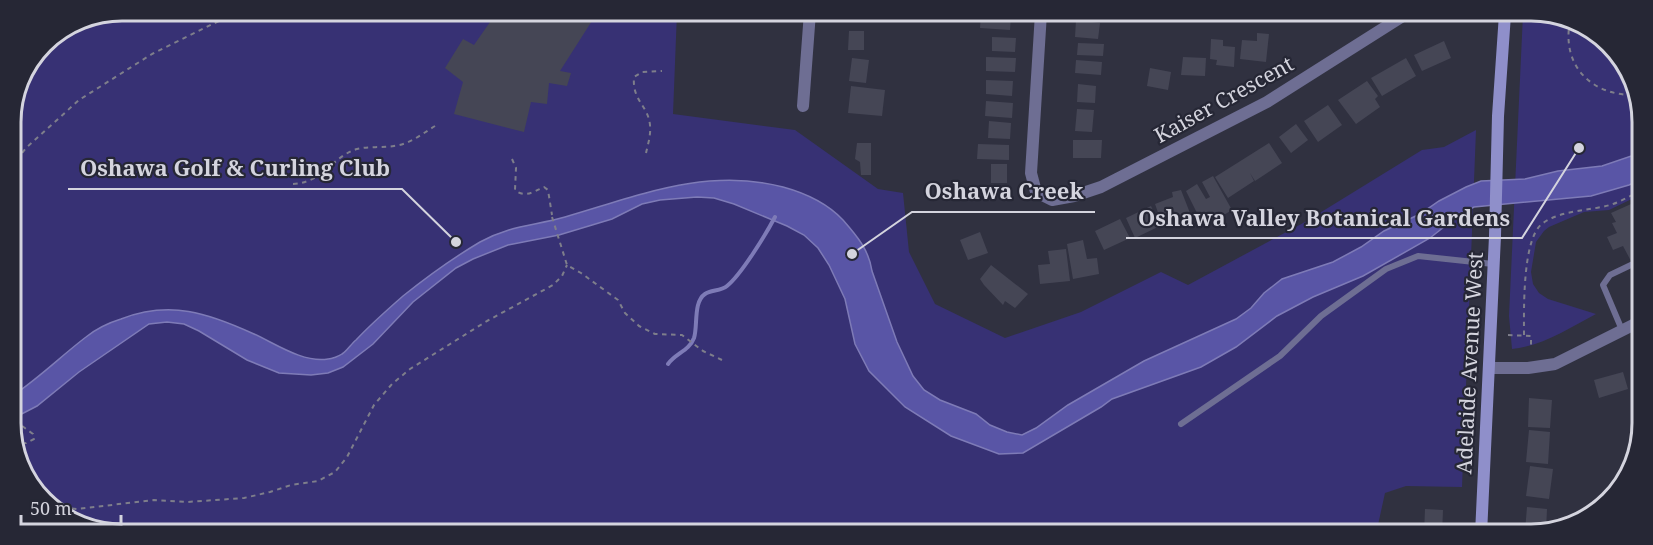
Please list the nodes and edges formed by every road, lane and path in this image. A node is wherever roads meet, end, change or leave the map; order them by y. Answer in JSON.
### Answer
{"nodes":[{"id":1,"x":218,"y":21,"type":"edge"},
{"id":2,"x":809,"y":21,"type":"edge"},
{"id":3,"x":1040,"y":21,"type":"edge"},
{"id":4,"x":1395,"y":21,"type":"edge"},
{"id":5,"x":1505,"y":21,"type":"edge"},
{"id":6,"x":1569,"y":29,"type":"edge"},
{"id":7,"x":662,"y":71,"type":"dead end"},
{"id":8,"x":1628,"y":95,"type":"edge"},
{"id":9,"x":803,"y":106,"type":"dead end"},
{"id":10,"x":435,"y":126,"type":"dead end"},
{"id":11,"x":646,"y":153,"type":"dead end"},
{"id":12,"x":21,"y":154,"type":"edge"},
{"id":13,"x":512,"y":159,"type":"dead end"},
{"id":14,"x":293,"y":184,"type":"dead end"},
{"id":15,"x":1632,"y":195,"type":"edge"},
{"id":16,"x":1494,"y":264,"type":"junction"},
{"id":17,"x":1632,"y":264,"type":"edge"},
{"id":18,"x":567,"y":265,"type":"junction"},
{"id":19,"x":1632,"y":325,"type":"edge"},
{"id":20,"x":1622,"y":330,"type":"junction"},
{"id":21,"x":1508,"y":334,"type":"dead end"},
{"id":22,"x":1524,"y":335,"type":"junction"},
{"id":23,"x":1532,"y":350,"type":"dead end"},
{"id":24,"x":722,"y":360,"type":"dead end"},
{"id":25,"x":1489,"y":368,"type":"junction"},
{"id":26,"x":1180,"y":424,"type":"dead end"},
{"id":27,"x":21,"y":425,"type":"edge"},
{"id":28,"x":23,"y":443,"type":"edge"},
{"id":29,"x":67,"y":508,"type":"edge"},
{"id":30,"x":1481,"y":524,"type":"edge"}],
"edges":[{"from":1,"to":12,"type":"path"},
{"from":2,"to":9,"type":"street"},
{"from":3,"to":4,"type":"street","name":"Kaiser Crescent"},
{"from":5,"to":16,"type":"main road","name":"Adelaide Avenue West"},
{"from":6,"to":8,"type":"path"},
{"from":7,"to":11,"type":"path"},
{"from":10,"to":14,"type":"path"},
{"from":13,"to":18,"type":"path"},
{"from":15,"to":22,"type":"path"},
{"from":16,"to":25,"type":"main road","name":"Adelaide Avenue West"},
{"from":16,"to":26,"type":"lane"},
{"from":17,"to":20,"type":"lane"},
{"from":18,"to":24,"type":"path"},
{"from":18,"to":29,"type":"path"},
{"from":19,"to":20,"type":"street"},
{"from":20,"to":25,"type":"street"},
{"from":21,"to":22,"type":"path"},
{"from":22,"to":23,"type":"path"},
{"from":25,"to":30,"type":"main road","name":"Adelaide Avenue West"},
{"from":27,"to":28,"type":"path"}]}
